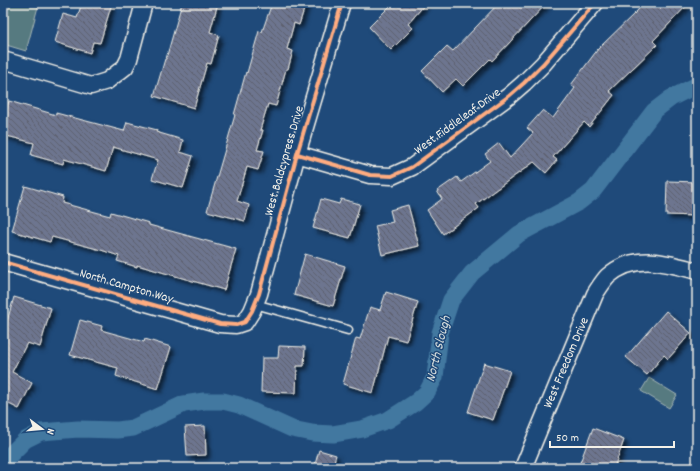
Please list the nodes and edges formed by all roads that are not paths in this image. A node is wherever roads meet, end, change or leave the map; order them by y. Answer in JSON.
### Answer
{"nodes":[{"id":1,"x":144,"y":3,"type":"edge"},
{"id":2,"x":342,"y":3,"type":"edge"},
{"id":3,"x":595,"y":3,"type":"edge"},
{"id":4,"x":3,"y":60,"type":"edge"},
{"id":5,"x":297,"y":154,"type":"junction"},
{"id":6,"x":3,"y":262,"type":"edge"},
{"id":7,"x":697,"y":271,"type":"edge"},
{"id":8,"x":255,"y":304,"type":"junction"},
{"id":9,"x":245,"y":322,"type":"joint"},
{"id":10,"x":348,"y":330,"type":"dead end"},
{"id":11,"x":523,"y":468,"type":"edge"}],
"edges":[{"from":1,"to":4,"type":"street"},
{"from":2,"to":5,"type":"street","name":"West Baldcypress Drive"},
{"from":3,"to":5,"type":"street","name":"West Fiddleleaf Drive"},
{"from":5,"to":8,"type":"street","name":"West Baldcypress Drive"},
{"from":6,"to":9,"type":"street","name":"North Campton Way"},
{"from":7,"to":11,"type":"street","name":"West Freedom Drive"},
{"from":8,"to":9,"type":"street","name":"West Baldcypress Drive"},
{"from":8,"to":10,"type":"lane"}]}
